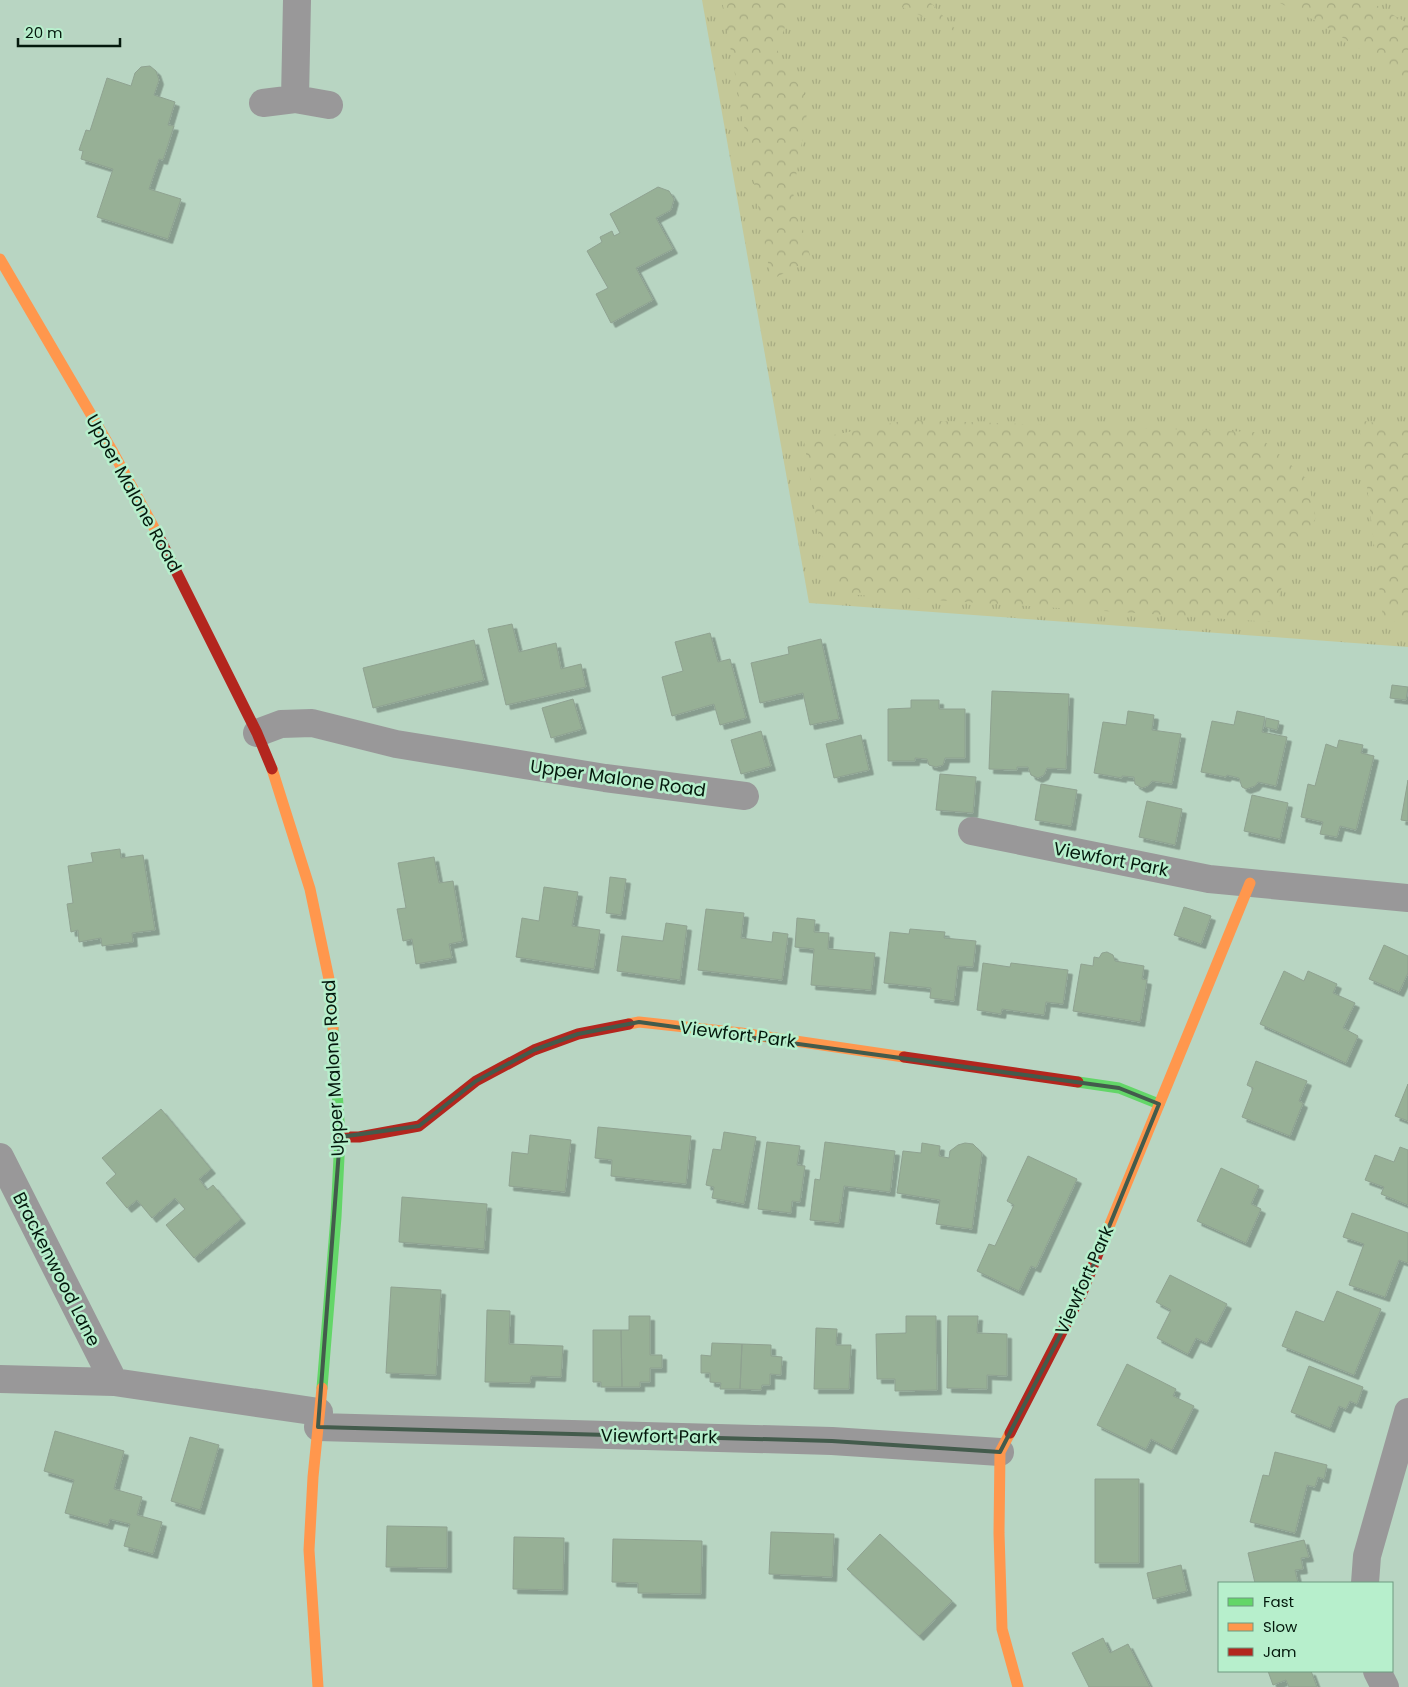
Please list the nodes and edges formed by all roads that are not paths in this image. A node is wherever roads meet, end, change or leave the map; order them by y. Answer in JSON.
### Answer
{"nodes":[{"id":1,"x":296,"y":0,"type":"edge"},
{"id":2,"x":295,"y":99,"type":"junction"},
{"id":3,"x":263,"y":103,"type":"dead end"},
{"id":4,"x":328,"y":104,"type":"dead end"},
{"id":5,"x":0,"y":259,"type":"edge"},
{"id":6,"x":257,"y":733,"type":"junction"},
{"id":7,"x":745,"y":796,"type":"dead end"},
{"id":8,"x":972,"y":831,"type":"dead end"},
{"id":9,"x":1250,"y":883,"type":"junction"},
{"id":10,"x":1408,"y":898,"type":"edge"},
{"id":11,"x":1159,"y":1104,"type":"junction"},
{"id":12,"x":340,"y":1137,"type":"junction"},
{"id":13,"x":0,"y":1157,"type":"edge"},
{"id":14,"x":0,"y":1379,"type":"edge"},
{"id":15,"x":114,"y":1382,"type":"junction"},
{"id":16,"x":1408,"y":1412,"type":"edge"},
{"id":17,"x":319,"y":1420,"type":"junction"},
{"id":18,"x":1000,"y":1452,"type":"junction"},
{"id":19,"x":1365,"y":1582,"type":"edge"},
{"id":20,"x":1378,"y":1672,"type":"edge"},
{"id":21,"x":318,"y":1687,"type":"edge"},
{"id":22,"x":1018,"y":1687,"type":"edge"},
{"id":23,"x":1386,"y":1687,"type":"edge"}],
"edges":[{"from":1,"to":2,"type":"street"},
{"from":2,"to":3,"type":"street"},
{"from":2,"to":4,"type":"street"},
{"from":5,"to":6,"type":"street","name":"Upper Malone Road"},
{"from":6,"to":7,"type":"street","name":"Upper Malone Road"},
{"from":6,"to":12,"type":"street","name":"Upper Malone Road"},
{"from":8,"to":9,"type":"street","name":"Viewfort Park"},
{"from":9,"to":10,"type":"street","name":"Viewfort Park"},
{"from":9,"to":11,"type":"street","name":"Viewfort Park"},
{"from":11,"to":12,"type":"street","name":"Viewfort Park"},
{"from":11,"to":18,"type":"street","name":"Viewfort Park"},
{"from":12,"to":17,"type":"street","name":"Upper Malone Road"},
{"from":13,"to":15,"type":"street","name":"Brackenwood Lane"},
{"from":14,"to":15,"type":"street"},
{"from":15,"to":17,"type":"street"},
{"from":16,"to":19,"type":"street"},
{"from":17,"to":18,"type":"street","name":"Viewfort Park"},
{"from":17,"to":21,"type":"street","name":"Upper Malone Road"},
{"from":18,"to":22,"type":"street","name":"Viewfort Park"},
{"from":20,"to":23,"type":"street"}]}
